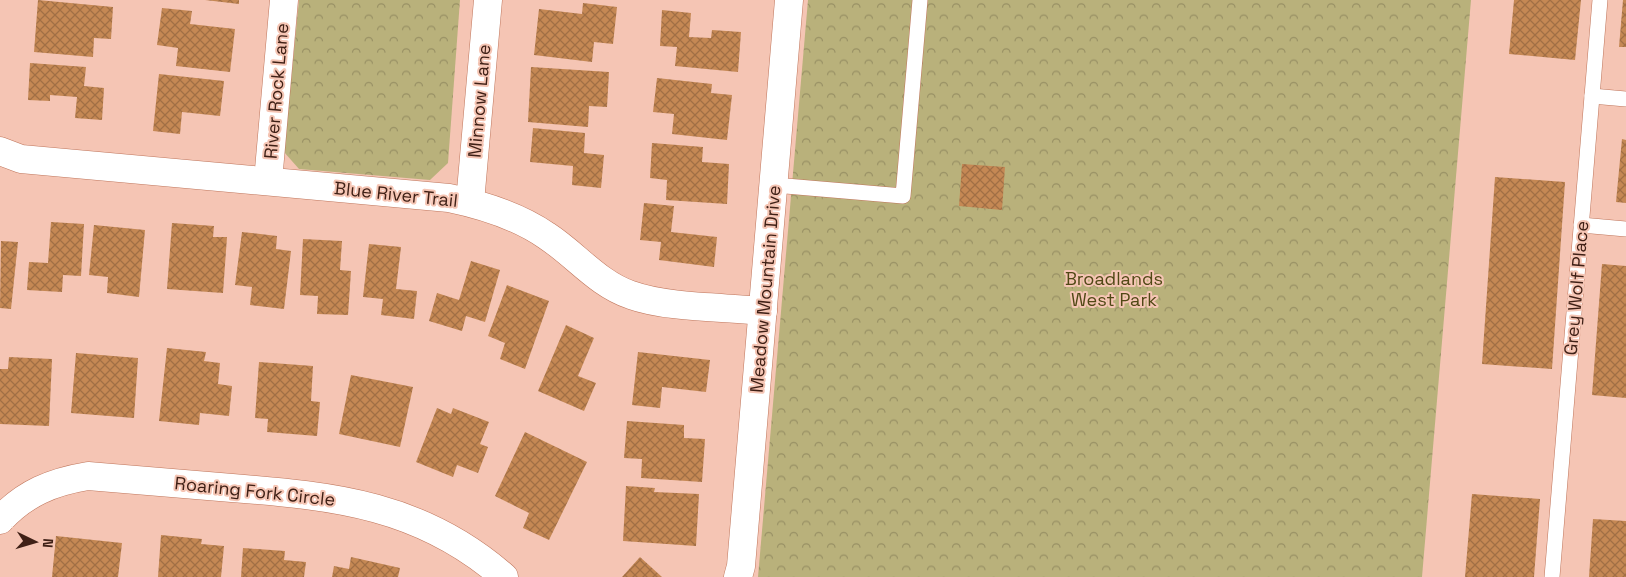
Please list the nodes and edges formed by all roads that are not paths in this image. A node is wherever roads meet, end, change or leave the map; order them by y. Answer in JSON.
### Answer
{"nodes":[{"id":1,"x":284,"y":0,"type":"edge"},
{"id":2,"x":488,"y":0,"type":"edge"},
{"id":3,"x":789,"y":0,"type":"edge"},
{"id":4,"x":920,"y":0,"type":"edge"},
{"id":5,"x":1600,"y":0,"type":"edge"},
{"id":6,"x":1592,"y":96,"type":"junction"},
{"id":7,"x":1626,"y":99,"type":"edge"},
{"id":8,"x":1,"y":154,"type":"edge"},
{"id":9,"x":268,"y":181,"type":"junction"},
{"id":10,"x":774,"y":185,"type":"junction"},
{"id":11,"x":470,"y":202,"type":"junction"},
{"id":12,"x":1581,"y":225,"type":"junction"},
{"id":13,"x":1626,"y":228,"type":"edge"},
{"id":14,"x":763,"y":311,"type":"junction"},
{"id":15,"x":0,"y":520,"type":"edge"},
{"id":16,"x":504,"y":577,"type":"edge"},
{"id":17,"x":738,"y":577,"type":"edge"},
{"id":18,"x":1552,"y":577,"type":"edge"}],
"edges":[{"from":1,"to":9,"type":"street","name":"River Rock Lane"},
{"from":2,"to":11,"type":"street","name":"Minnow Lane"},
{"from":3,"to":10,"type":"street","name":"Meadow Mountain Drive"},
{"from":4,"to":10,"type":"lane"},
{"from":5,"to":6,"type":"lane","name":"Grey Wolf Place"},
{"from":6,"to":7,"type":"lane"},
{"from":6,"to":12,"type":"lane","name":"Grey Wolf Place"},
{"from":8,"to":9,"type":"street","name":"Blue River Trail"},
{"from":9,"to":11,"type":"street","name":"Blue River Trail"},
{"from":10,"to":14,"type":"street","name":"Meadow Mountain Drive"},
{"from":11,"to":14,"type":"street","name":"Blue River Trail"},
{"from":12,"to":13,"type":"lane"},
{"from":12,"to":18,"type":"lane","name":"Grey Wolf Place"},
{"from":14,"to":17,"type":"street","name":"Meadow Mountain Drive"},
{"from":15,"to":16,"type":"street","name":"Roaring Fork Circle"}]}
